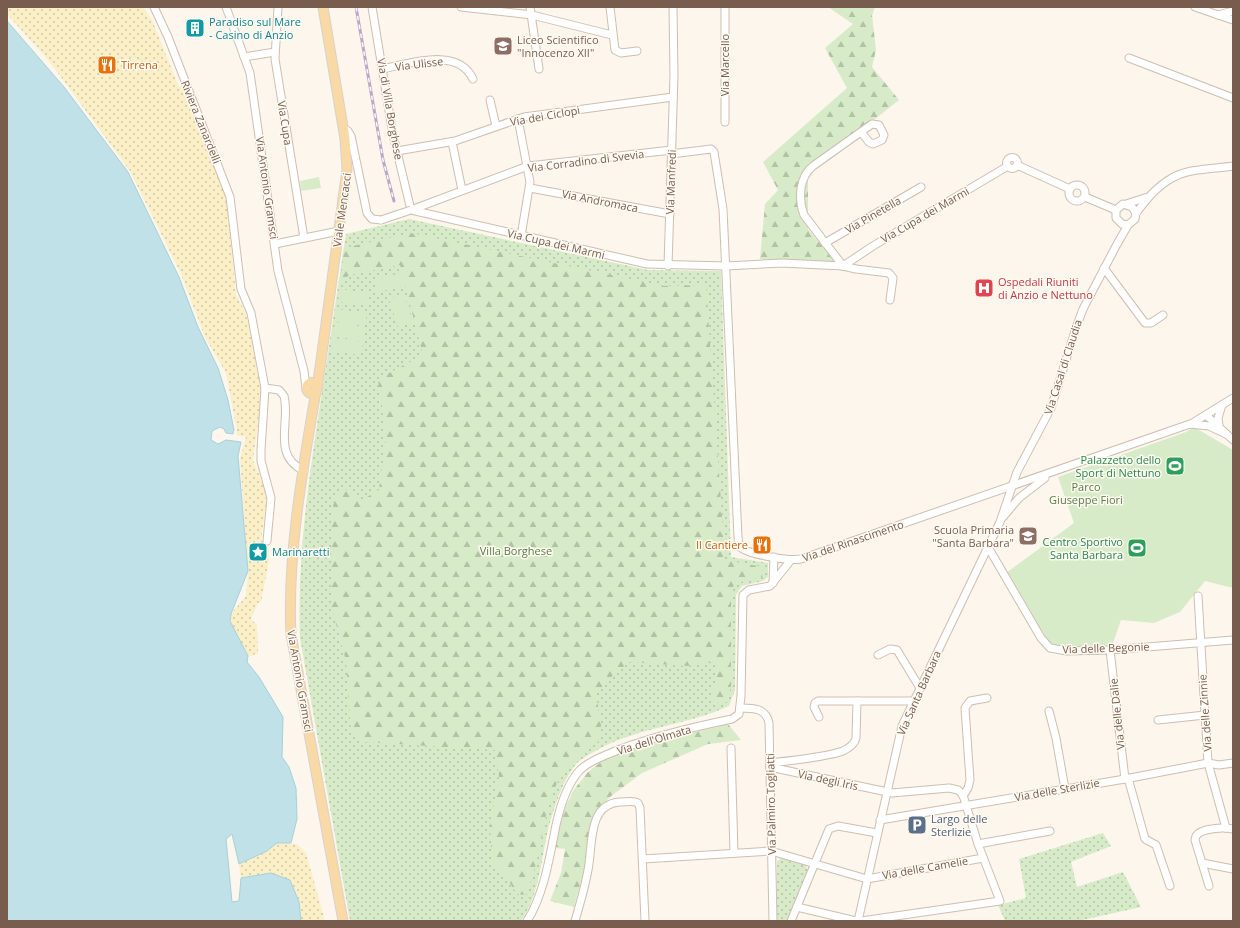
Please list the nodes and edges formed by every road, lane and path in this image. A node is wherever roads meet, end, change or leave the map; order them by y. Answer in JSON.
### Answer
{"nodes":[{"id":1,"x":154,"y":7,"type":"edge"},
{"id":2,"x":226,"y":7,"type":"edge"},
{"id":3,"x":278,"y":7,"type":"edge"},
{"id":4,"x":323,"y":7,"type":"edge"},
{"id":5,"x":372,"y":7,"type":"edge"},
{"id":6,"x":461,"y":7,"type":"edge"},
{"id":7,"x":530,"y":7,"type":"edge"},
{"id":8,"x":610,"y":7,"type":"edge"},
{"id":9,"x":673,"y":7,"type":"edge"},
{"id":10,"x":725,"y":7,"type":"edge"},
{"id":11,"x":1196,"y":7,"type":"edge"},
{"id":12,"x":1233,"y":11,"type":"edge"},
{"id":13,"x":532,"y":15,"type":"junction"},
{"id":14,"x":1218,"y":15,"type":"junction"},
{"id":15,"x":1233,"y":20,"type":"edge"},
{"id":16,"x":612,"y":35,"type":"junction"},
{"id":17,"x":637,"y":51,"type":"dead end"},
{"id":18,"x":275,"y":52,"type":"junction"},
{"id":19,"x":244,"y":57,"type":"junction"},
{"id":20,"x":1129,"y":58,"type":"dead end"},
{"id":21,"x":382,"y":69,"type":"junction"},
{"id":22,"x":539,"y":69,"type":"dead end"},
{"id":23,"x":473,"y":79,"type":"dead end"},
{"id":24,"x":673,"y":97,"type":"junction"},
{"id":25,"x":1233,"y":98,"type":"edge"},
{"id":26,"x":490,"y":100,"type":"dead end"},
{"id":27,"x":518,"y":119,"type":"junction"},
{"id":28,"x":725,"y":122,"type":"dead end"},
{"id":29,"x":496,"y":126,"type":"junction"},
{"id":30,"x":343,"y":128,"type":"junction"},
{"id":31,"x":861,"y":132,"type":"dead end"},
{"id":32,"x":452,"y":142,"type":"junction"},
{"id":33,"x":397,"y":151,"type":"junction"},
{"id":34,"x":671,"y":152,"type":"junction"},
{"id":35,"x":528,"y":166,"type":"junction"},
{"id":36,"x":1233,"y":166,"type":"edge"},
{"id":37,"x":921,"y":187,"type":"dead end"},
{"id":38,"x":530,"y":188,"type":"junction"},
{"id":39,"x":1070,"y":189,"type":"junction"},
{"id":40,"x":462,"y":190,"type":"junction"},
{"id":41,"x":1150,"y":196,"type":"junction"},
{"id":42,"x":1085,"y":197,"type":"junction"},
{"id":43,"x":1126,"y":204,"type":"junction"},
{"id":44,"x":411,"y":210,"type":"junction"},
{"id":45,"x":1116,"y":210,"type":"junction"},
{"id":46,"x":1136,"y":213,"type":"junction"},
{"id":47,"x":670,"y":214,"type":"junction"},
{"id":48,"x":1117,"y":221,"type":"junction"},
{"id":49,"x":1128,"y":225,"type":"junction"},
{"id":50,"x":339,"y":231,"type":"junction"},
{"id":51,"x":521,"y":236,"type":"junction"},
{"id":52,"x":304,"y":238,"type":"junction"},
{"id":53,"x":825,"y":243,"type":"junction"},
{"id":54,"x":275,"y":244,"type":"junction"},
{"id":55,"x":1116,"y":246,"type":"junction"},
{"id":56,"x":668,"y":266,"type":"junction"},
{"id":57,"x":726,"y":266,"type":"junction"},
{"id":58,"x":843,"y":266,"type":"junction"},
{"id":59,"x":1104,"y":268,"type":"junction"},
{"id":60,"x":890,"y":300,"type":"dead end"},
{"id":61,"x":1163,"y":315,"type":"dead end"},
{"id":62,"x":311,"y":387,"type":"junction"},
{"id":63,"x":265,"y":388,"type":"junction"},
{"id":64,"x":1233,"y":398,"type":"edge"},
{"id":65,"x":1222,"y":404,"type":"junction"},
{"id":66,"x":1206,"y":416,"type":"junction"},
{"id":67,"x":1190,"y":424,"type":"junction"},
{"id":68,"x":1209,"y":426,"type":"junction"},
{"id":69,"x":1219,"y":426,"type":"junction"},
{"id":70,"x":1230,"y":437,"type":"edge"},
{"id":71,"x":304,"y":471,"type":"junction"},
{"id":72,"x":1054,"y":471,"type":"junction"},
{"id":73,"x":1011,"y":487,"type":"junction"},
{"id":74,"x":1000,"y":522,"type":"junction"},
{"id":75,"x":266,"y":541,"type":"dead end"},
{"id":76,"x":988,"y":547,"type":"junction"},
{"id":77,"x":774,"y":557,"type":"junction"},
{"id":78,"x":791,"y":560,"type":"junction"},
{"id":79,"x":773,"y":583,"type":"junction"},
{"id":80,"x":1198,"y":596,"type":"dead end"},
{"id":81,"x":1233,"y":640,"type":"edge"},
{"id":82,"x":1201,"y":642,"type":"junction"},
{"id":83,"x":1110,"y":650,"type":"junction"},
{"id":84,"x":878,"y":655,"type":"dead end"},
{"id":85,"x":920,"y":688,"type":"junction"},
{"id":86,"x":987,"y":698,"type":"dead end"},
{"id":87,"x":858,"y":701,"type":"junction"},
{"id":88,"x":914,"y":701,"type":"junction"},
{"id":89,"x":740,"y":708,"type":"junction"},
{"id":90,"x":1049,"y":711,"type":"dead end"},
{"id":91,"x":1205,"y":715,"type":"junction"},
{"id":92,"x":819,"y":717,"type":"dead end"},
{"id":93,"x":1158,"y":720,"type":"dead end"},
{"id":94,"x":730,"y":748,"type":"dead end"},
{"id":95,"x":1208,"y":763,"type":"junction"},
{"id":96,"x":1233,"y":763,"type":"edge"},
{"id":97,"x":770,"y":765,"type":"junction"},
{"id":98,"x":1126,"y":779,"type":"junction"},
{"id":99,"x":1064,"y":789,"type":"junction"},
{"id":100,"x":886,"y":792,"type":"junction"},
{"id":101,"x":963,"y":796,"type":"junction"},
{"id":102,"x":966,"y":806,"type":"junction"},
{"id":103,"x":880,"y":820,"type":"junction"},
{"id":104,"x":1230,"y":828,"type":"edge"},
{"id":105,"x":1050,"y":831,"type":"dead end"},
{"id":106,"x":877,"y":834,"type":"junction"},
{"id":107,"x":978,"y":844,"type":"junction"},
{"id":108,"x":771,"y":851,"type":"junction"},
{"id":109,"x":734,"y":853,"type":"junction"},
{"id":110,"x":642,"y":858,"type":"junction"},
{"id":111,"x":983,"y":858,"type":"junction"},
{"id":112,"x":814,"y":863,"type":"junction"},
{"id":113,"x":1202,"y":863,"type":"junction"},
{"id":114,"x":1233,"y":869,"type":"edge"},
{"id":115,"x":867,"y":878,"type":"junction"},
{"id":116,"x":1170,"y":886,"type":"dead end"},
{"id":117,"x":1209,"y":886,"type":"dead end"},
{"id":118,"x":797,"y":907,"type":"junction"},
{"id":119,"x":343,"y":921,"type":"edge"},
{"id":120,"x":527,"y":921,"type":"edge"},
{"id":121,"x":575,"y":921,"type":"edge"},
{"id":122,"x":645,"y":921,"type":"edge"},
{"id":123,"x":773,"y":921,"type":"edge"},
{"id":124,"x":791,"y":921,"type":"edge"},
{"id":125,"x":858,"y":921,"type":"edge"}],
"edges":[{"from":1,"to":63,"type":"street","name":"Riviera Zanardelli"},
{"from":2,"to":19,"type":"street","name":"Via Antonio Gramsci"},
{"from":3,"to":18,"type":"street","name":"Via Cupa"},
{"from":4,"to":30,"type":"main road","name":"Viale Mencacci"},
{"from":5,"to":21,"type":"street","name":"Via di Villa Borghese"},
{"from":6,"to":13,"type":"street"},
{"from":7,"to":13,"type":"street"},
{"from":8,"to":16,"type":"street"},
{"from":9,"to":24,"type":"street","name":"Via Manfredi"},
{"from":10,"to":28,"type":"street","name":"Via Marcello"},
{"from":11,"to":14,"type":"street"},
{"from":12,"to":14,"type":"street"},
{"from":12,"to":15,"type":"street"},
{"from":13,"to":16,"type":"street"},
{"from":13,"to":22,"type":"street"},
{"from":14,"to":15,"type":"street"},
{"from":16,"to":17,"type":"street"},
{"from":18,"to":19,"type":"street"},
{"from":18,"to":52,"type":"street","name":"Via Cupa"},
{"from":19,"to":54,"type":"street","name":"Via Antonio Gramsci"},
{"from":20,"to":25,"type":"street"},
{"from":21,"to":23,"type":"street","name":"Via Ulisse"},
{"from":21,"to":33,"type":"street","name":"Via di Villa Borghese"},
{"from":24,"to":27,"type":"street","name":"Via dei Ciclopi"},
{"from":24,"to":34,"type":"street","name":"Via Manfredi"},
{"from":26,"to":29,"type":"street"},
{"from":27,"to":29,"type":"street","name":"Via dei Ciclopi"},
{"from":27,"to":35,"type":"street"},
{"from":29,"to":32,"type":"street","name":"Via dei Ciclopi"},
{"from":30,"to":44,"type":"street","bridge":true},
{"from":30,"to":50,"type":"main road","name":"Viale Mencacci"},
{"from":31,"to":53,"type":"street"},
{"from":32,"to":33,"type":"street","name":"Via dei Ciclopi"},
{"from":32,"to":40,"type":"street"},
{"from":33,"to":44,"type":"street","name":"Via di Villa Borghese"},
{"from":34,"to":35,"type":"street","name":"Via Corradino di Svevia"},
{"from":34,"to":47,"type":"street","name":"Via Manfredi"},
{"from":34,"to":57,"type":"street","name":"Via Corradino di Svevia"},
{"from":35,"to":38,"type":"street"},
{"from":35,"to":40,"type":"street","name":"Via Corradino di Svevia"},
{"from":36,"to":41,"type":"street","name":"Via Casal di Claudia"},
{"from":37,"to":53,"type":"street","name":"Via Pinetella"},
{"from":38,"to":47,"type":"street","name":"Via Andromaca"},
{"from":38,"to":51,"type":"street"},
{"from":39,"to":42,"type":"street"},
{"from":39,"to":42,"type":"street"},
{"from":39,"to":58,"type":"street","name":"Via Cupa dei Marmi"},
{"from":40,"to":44,"type":"street","name":"Via Corradino di Svevia"},
{"from":41,"to":43,"type":"street","name":"Via Casal di Claudia"},
{"from":41,"to":46,"type":"street","name":"Via Casal di Claudia"},
{"from":42,"to":45,"type":"street"},
{"from":43,"to":45,"type":"street","name":"Via Casal di Claudia"},
{"from":43,"to":46,"type":"street"},
{"from":44,"to":51,"type":"street","name":"Via Cupa dei Marmi"},
{"from":45,"to":48,"type":"street","name":"Via Casal di Claudia"},
{"from":46,"to":49,"type":"street","name":"Via Casal di Claudia"},
{"from":47,"to":56,"type":"street","name":"Via Manfredi"},
{"from":48,"to":49,"type":"street"},
{"from":48,"to":55,"type":"street","name":"Via Casal di Claudia"},
{"from":49,"to":55,"type":"street","name":"Via Casal di Claudia"},
{"from":50,"to":52,"type":"street"},
{"from":50,"to":62,"type":"main road","name":"Viale Mencacci"},
{"from":51,"to":56,"type":"street","name":"Via Cupa dei Marmi"},
{"from":52,"to":54,"type":"street"},
{"from":53,"to":58,"type":"street"},
{"from":54,"to":62,"type":"street","name":"Via Antonio Gramsci"},
{"from":55,"to":59,"type":"street","name":"Via Casal di Claudia"},
{"from":56,"to":57,"type":"street","name":"Via Cupa dei Marmi"},
{"from":57,"to":58,"type":"street","name":"Via Cupa dei Marmi"},
{"from":57,"to":77,"type":"street","name":"Via del Rinascimento"},
{"from":58,"to":60,"type":"street","name":"Via Cupa dei Marmi"},
{"from":59,"to":61,"type":"street"},
{"from":59,"to":73,"type":"street","name":"Via Casal di Claudia"},
{"from":62,"to":71,"type":"main road","name":"Via Antonio Gramsci"},
{"from":63,"to":71,"type":"street"},
{"from":63,"to":75,"type":"street","name":"Riviera Zanardelli"},
{"from":64,"to":65,"type":"street"},
{"from":65,"to":66,"type":"street"},
{"from":65,"to":69,"type":"street"},
{"from":66,"to":67,"type":"street"},
{"from":66,"to":68,"type":"street"},
{"from":66,"to":69,"type":"street","name":"Via del Rinascimento"},
{"from":67,"to":68,"type":"street","name":"Via del Rinascimento"},
{"from":67,"to":72,"type":"street","name":"Via del Rinascimento"},
{"from":68,"to":70,"type":"street","name":"Via del Rinascimento"},
{"from":69,"to":70,"type":"street","name":"Via del Rinascimento"},
{"from":71,"to":119,"type":"main road","name":"Via Antonio Gramsci"},
{"from":72,"to":73,"type":"street","name":"Via del Rinascimento"},
{"from":72,"to":74,"type":"street","name":"Via Santa Barbara"},
{"from":73,"to":74,"type":"street","name":"Via Santa Barbara"},
{"from":73,"to":78,"type":"street","name":"Via del Rinascimento"},
{"from":74,"to":76,"type":"street","name":"Via Santa Barbara"},
{"from":76,"to":83,"type":"street","name":"Via delle Begonie"},
{"from":76,"to":85,"type":"street","name":"Via Santa Barbara"},
{"from":77,"to":78,"type":"street","name":"Via del Rinascimento"},
{"from":77,"to":79,"type":"street"},
{"from":78,"to":79,"type":"street"},
{"from":79,"to":89,"type":"street"},
{"from":80,"to":82,"type":"street","name":"Via delle Zinnie"},
{"from":81,"to":82,"type":"street","name":"Via delle Begonie"},
{"from":82,"to":83,"type":"street","name":"Via delle Begonie"},
{"from":82,"to":91,"type":"street","name":"Via delle Zinnie"},
{"from":83,"to":98,"type":"street","name":"Via delle Dalie"},
{"from":84,"to":85,"type":"street"},
{"from":85,"to":88,"type":"street","name":"Via Santa Barbara"},
{"from":86,"to":101,"type":"street"},
{"from":87,"to":88,"type":"street"},
{"from":87,"to":92,"type":"street"},
{"from":87,"to":97,"type":"street"},
{"from":88,"to":100,"type":"street","name":"Via Santa Barbara"},
{"from":89,"to":97,"type":"street","name":"Via Palmiro Togliatti"},
{"from":89,"to":120,"type":"street","name":"Via dell'Olmata"},
{"from":90,"to":99,"type":"street"},
{"from":91,"to":93,"type":"street"},
{"from":91,"to":95,"type":"street","name":"Via delle Zinnie"},
{"from":94,"to":109,"type":"street"},
{"from":95,"to":96,"type":"street","name":"Via delle Sterlizie"},
{"from":95,"to":98,"type":"street","name":"Via delle Sterlizie"},
{"from":95,"to":104,"type":"street","name":"Via delle Zinnie"},
{"from":97,"to":100,"type":"street","name":"Via degli Iris"},
{"from":97,"to":108,"type":"street","name":"Via Palmiro Togliatti"},
{"from":98,"to":99,"type":"street","name":"Via delle Sterlizie"},
{"from":98,"to":116,"type":"street","name":"Via delle Dalie"},
{"from":99,"to":102,"type":"street","name":"Via delle Sterlizie"},
{"from":100,"to":101,"type":"street","name":"Via degli Iris"},
{"from":100,"to":103,"type":"street","name":"Via Santa Barbara"},
{"from":101,"to":102,"type":"street"},
{"from":102,"to":103,"type":"street","name":"Via delle Sterlizie"},
{"from":102,"to":107,"type":"street"},
{"from":103,"to":106,"type":"street","name":"Via Santa Barbara"},
{"from":104,"to":113,"type":"street"},
{"from":105,"to":107,"type":"street"},
{"from":106,"to":112,"type":"street"},
{"from":106,"to":115,"type":"street","name":"Via Santa Barbara"},
{"from":107,"to":111,"type":"street"},
{"from":108,"to":109,"type":"street"},
{"from":108,"to":112,"type":"street"},
{"from":108,"to":123,"type":"street","name":"Via Palmiro Togliatti"},
{"from":109,"to":110,"type":"street"},
{"from":110,"to":121,"type":"street"},
{"from":110,"to":122,"type":"street"},
{"from":111,"to":115,"type":"street","name":"Via delle Camelie"},
{"from":111,"to":125,"type":"street"},
{"from":112,"to":115,"type":"street"},
{"from":112,"to":118,"type":"street"},
{"from":113,"to":114,"type":"street"},
{"from":113,"to":117,"type":"street"},
{"from":115,"to":125,"type":"street","name":"Via Santa Barbara"},
{"from":118,"to":124,"type":"street"},
{"from":118,"to":125,"type":"street"}]}
